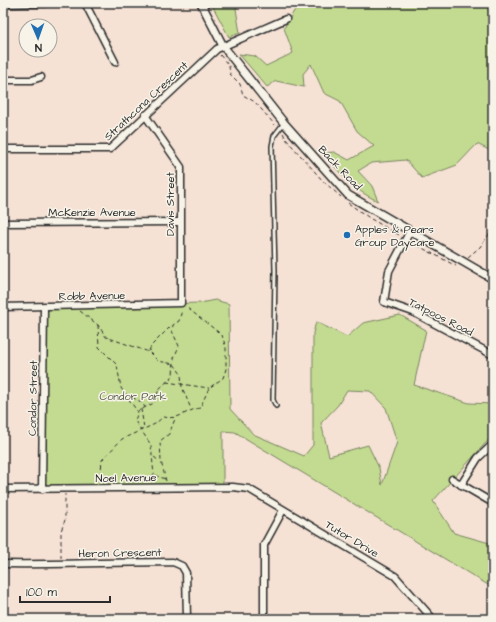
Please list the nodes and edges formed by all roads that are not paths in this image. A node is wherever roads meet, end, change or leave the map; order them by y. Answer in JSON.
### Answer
{"nodes":[{"id":1,"x":46,"y":3,"type":"edge"},
{"id":2,"x":86,"y":3,"type":"edge"},
{"id":3,"x":201,"y":3,"type":"edge"},
{"id":4,"x":3,"y":4,"type":"edge"},
{"id":5,"x":286,"y":18,"type":"dead end"},
{"id":6,"x":223,"y":46,"type":"junction"},
{"id":7,"x":115,"y":62,"type":"dead end"},
{"id":8,"x":41,"y":77,"type":"dead end"},
{"id":9,"x":3,"y":80,"type":"edge"},
{"id":10,"x":145,"y":115,"type":"junction"},
{"id":11,"x":284,"y":123,"type":"junction"},
{"id":12,"x":3,"y":149,"type":"edge"},
{"id":13,"x":180,"y":222,"type":"junction"},
{"id":14,"x":3,"y":223,"type":"edge"},
{"id":15,"x":410,"y":231,"type":"junction"},
{"id":16,"x":493,"y":279,"type":"edge"},
{"id":17,"x":180,"y":304,"type":"joint"},
{"id":18,"x":3,"y":307,"type":"edge"},
{"id":19,"x":44,"y":307,"type":"junction"},
{"id":20,"x":493,"y":355,"type":"edge"},
{"id":21,"x":276,"y":406,"type":"dead end"},
{"id":22,"x":493,"y":444,"type":"edge"},
{"id":23,"x":452,"y":479,"type":"dead end"},
{"id":24,"x":462,"y":484,"type":"junction"},
{"id":25,"x":3,"y":489,"type":"edge"},
{"id":26,"x":42,"y":489,"type":"junction"},
{"id":27,"x":249,"y":489,"type":"joint"},
{"id":28,"x":493,"y":503,"type":"edge"},
{"id":29,"x":283,"y":510,"type":"junction"},
{"id":30,"x":3,"y":564,"type":"edge"},
{"id":31,"x":187,"y":619,"type":"edge"},
{"id":32,"x":264,"y":619,"type":"edge"},
{"id":33,"x":433,"y":619,"type":"edge"}],
"edges":[{"from":1,"to":4,"type":"street"},
{"from":2,"to":7,"type":"street"},
{"from":3,"to":6,"type":"street","name":"Back Road"},
{"from":5,"to":6,"type":"street","name":"Strathcona Crescent"},
{"from":6,"to":10,"type":"street","name":"Strathcona Crescent"},
{"from":6,"to":11,"type":"street","name":"Back Road"},
{"from":8,"to":9,"type":"street"},
{"from":10,"to":12,"type":"street","name":"Strathcona Crescent"},
{"from":10,"to":13,"type":"street","name":"Davis Street"},
{"from":11,"to":15,"type":"street","name":"Back Road"},
{"from":11,"to":21,"type":"lane"},
{"from":13,"to":14,"type":"street","name":"McKenzie Avenue"},
{"from":13,"to":17,"type":"street","name":"Davis Street"},
{"from":15,"to":16,"type":"street","name":"Back Road"},
{"from":15,"to":20,"type":"street","name":"Tatpoos Road"},
{"from":17,"to":19,"type":"street","name":"Robb Avenue"},
{"from":18,"to":19,"type":"street","name":"Robb Avenue"},
{"from":19,"to":26,"type":"street","name":"Condor Street"},
{"from":22,"to":24,"type":"street"},
{"from":23,"to":24,"type":"street"},
{"from":24,"to":28,"type":"street"},
{"from":25,"to":26,"type":"street","name":"Noel Avenue"},
{"from":26,"to":27,"type":"street","name":"Noel Avenue"},
{"from":27,"to":29,"type":"street","name":"Tutor Drive"},
{"from":29,"to":32,"type":"street"},
{"from":29,"to":33,"type":"street","name":"Tutor Drive"},
{"from":30,"to":31,"type":"street","name":"Heron Crescent"}]}
